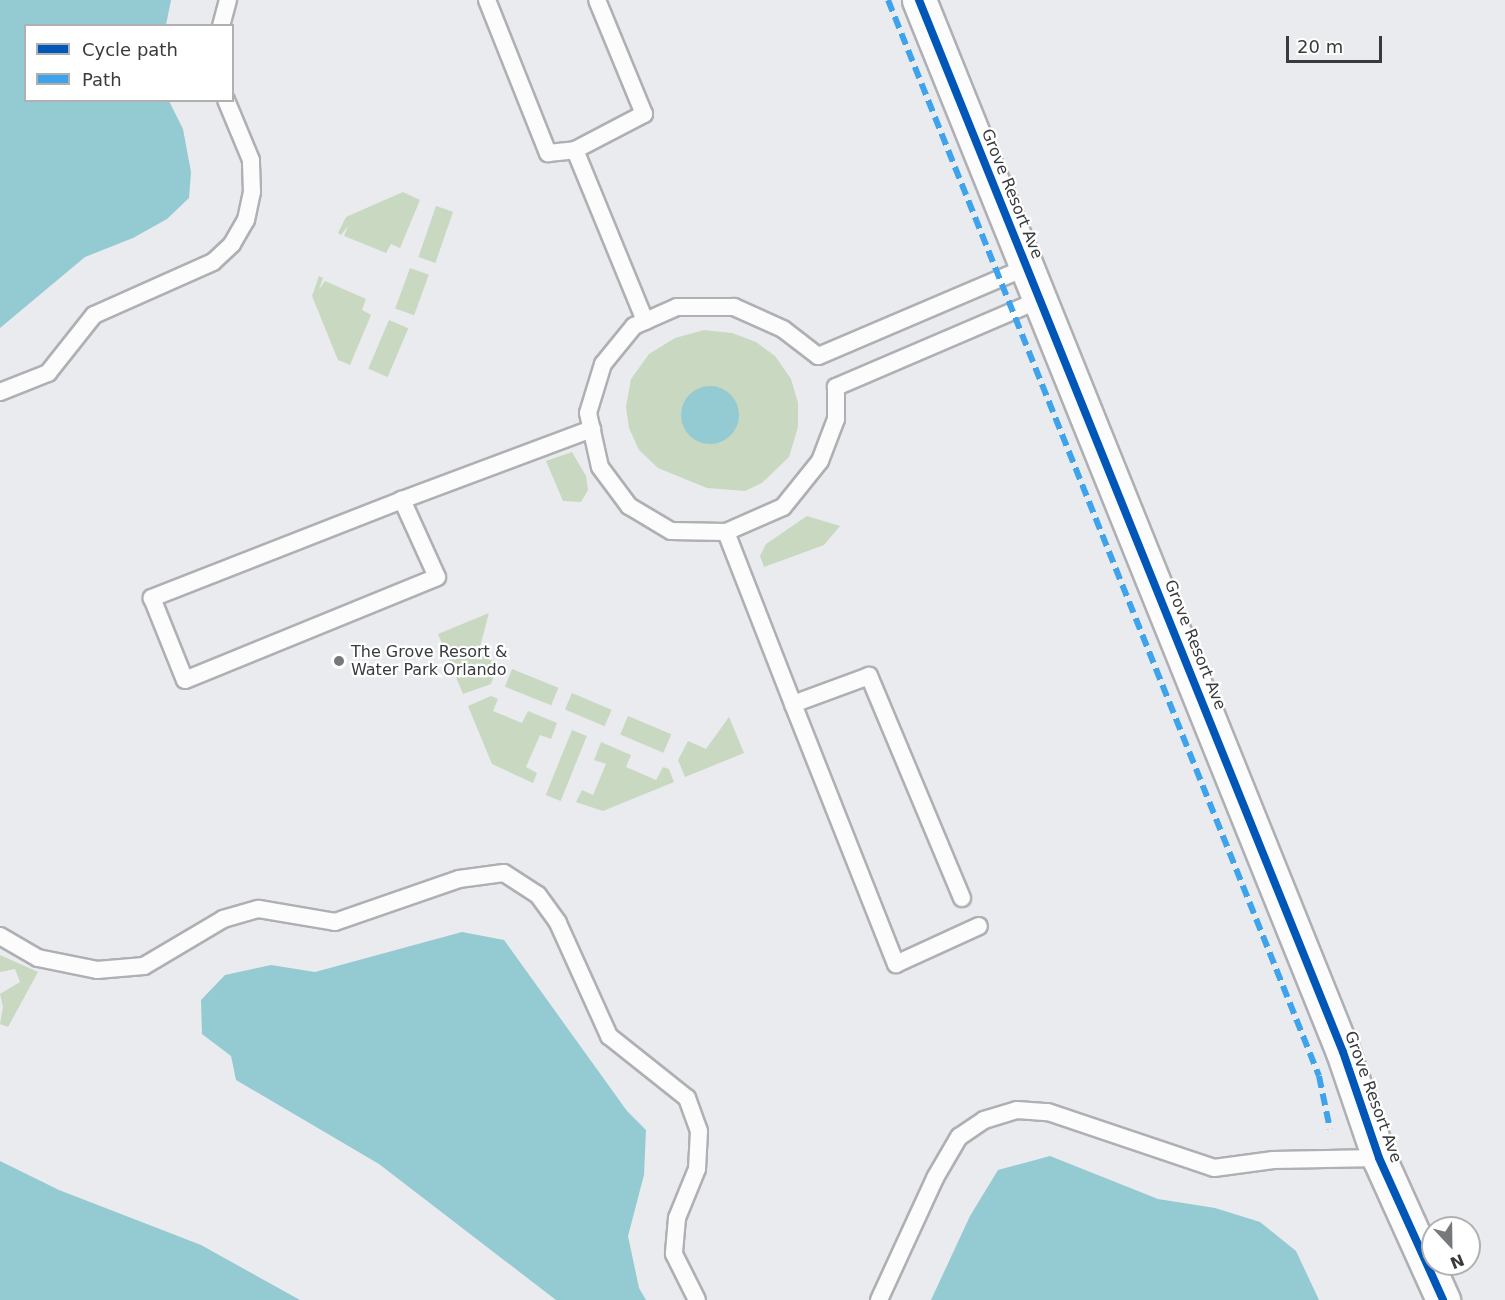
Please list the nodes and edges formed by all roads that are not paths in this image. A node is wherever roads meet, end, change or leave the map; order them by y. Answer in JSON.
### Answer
{"nodes":[{"id":1,"x":228,"y":0,"type":"edge"},
{"id":2,"x":487,"y":0,"type":"edge"},
{"id":3,"x":597,"y":0,"type":"edge"},
{"id":4,"x":919,"y":0,"type":"edge"},
{"id":5,"x":222,"y":24,"type":"edge"},
{"id":6,"x":227,"y":102,"type":"edge"},
{"id":7,"x":575,"y":150,"type":"junction"},
{"id":8,"x":1027,"y":267,"type":"junction"},
{"id":9,"x":1041,"y":299,"type":"junction"},
{"id":10,"x":645,"y":321,"type":"junction"},
{"id":11,"x":0,"y":392,"type":"edge"},
{"id":12,"x":592,"y":429,"type":"junction"},
{"id":13,"x":402,"y":500,"type":"junction"},
{"id":14,"x":726,"y":532,"type":"junction"},
{"id":15,"x":793,"y":704,"type":"junction"},
{"id":16,"x":962,"y":897,"type":"dead end"},
{"id":17,"x":979,"y":926,"type":"dead end"},
{"id":18,"x":0,"y":936,"type":"edge"},
{"id":19,"x":1379,"y":1158,"type":"junction"},
{"id":20,"x":698,"y":1300,"type":"edge"},
{"id":21,"x":879,"y":1300,"type":"edge"},
{"id":22,"x":1443,"y":1300,"type":"edge"}],
"edges":[{"from":1,"to":5,"type":"lane"},
{"from":2,"to":7,"type":"lane"},
{"from":3,"to":7,"type":"lane"},
{"from":4,"to":8,"type":"street","name":"Grove Resort Ave"},
{"from":6,"to":11,"type":"lane"},
{"from":7,"to":10,"type":"lane"},
{"from":8,"to":9,"type":"street","name":"Grove Resort Ave"},
{"from":8,"to":10,"type":"lane"},
{"from":9,"to":14,"type":"lane"},
{"from":9,"to":19,"type":"street","name":"Grove Resort Ave"},
{"from":10,"to":12,"type":"lane"},
{"from":12,"to":13,"type":"lane"},
{"from":12,"to":14,"type":"lane"},
{"from":13,"to":13,"type":"lane"},
{"from":14,"to":15,"type":"lane"},
{"from":15,"to":16,"type":"lane"},
{"from":15,"to":17,"type":"lane"},
{"from":18,"to":20,"type":"lane"},
{"from":19,"to":21,"type":"lane"},
{"from":19,"to":22,"type":"street","name":"Grove Resort Ave"}]}
